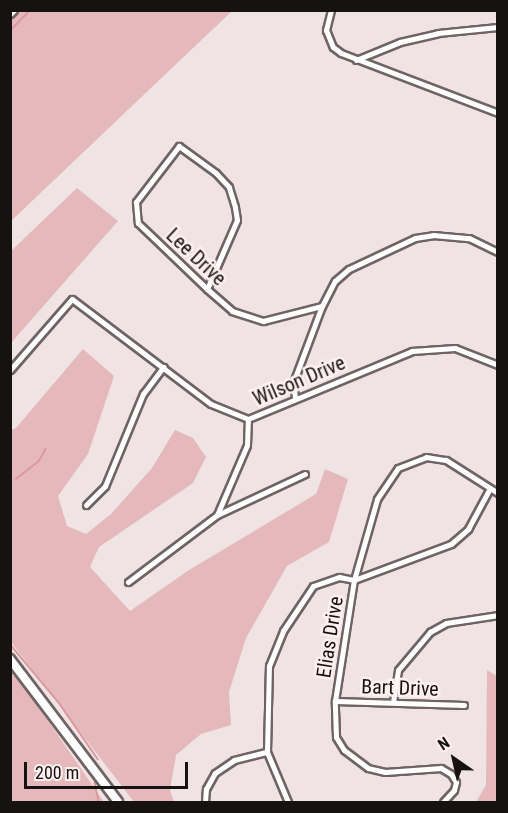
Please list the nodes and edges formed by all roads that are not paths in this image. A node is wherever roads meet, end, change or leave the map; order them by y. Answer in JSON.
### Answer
{"nodes":[{"id":1,"x":331,"y":10,"type":"edge"},
{"id":2,"x":498,"y":27,"type":"edge"},
{"id":3,"x":356,"y":60,"type":"junction"},
{"id":4,"x":498,"y":113,"type":"edge"},
{"id":5,"x":498,"y":252,"type":"edge"},
{"id":6,"x":207,"y":289,"type":"junction"},
{"id":7,"x":322,"y":306,"type":"junction"},
{"id":8,"x":498,"y":365,"type":"edge"},
{"id":9,"x":163,"y":367,"type":"junction"},
{"id":10,"x":10,"y":370,"type":"edge"},
{"id":11,"x":296,"y":397,"type":"junction"},
{"id":12,"x":248,"y":419,"type":"junction"},
{"id":13,"x":304,"y":474,"type":"dead end"},
{"id":14,"x":489,"y":490,"type":"junction"},
{"id":15,"x":498,"y":493,"type":"edge"},
{"id":16,"x":86,"y":505,"type":"dead end"},
{"id":17,"x":217,"y":515,"type":"junction"},
{"id":18,"x":354,"y":580,"type":"junction"},
{"id":19,"x":128,"y":582,"type":"dead end"},
{"id":20,"x":498,"y":615,"type":"edge"},
{"id":21,"x":10,"y":659,"type":"edge"},
{"id":22,"x":335,"y":701,"type":"junction"},
{"id":23,"x":393,"y":702,"type":"junction"},
{"id":24,"x":464,"y":705,"type":"dead end"},
{"id":25,"x":267,"y":752,"type":"junction"},
{"id":26,"x":118,"y":802,"type":"edge"},
{"id":27,"x":205,"y":802,"type":"edge"},
{"id":28,"x":288,"y":802,"type":"edge"},
{"id":29,"x":443,"y":802,"type":"edge"}],
"edges":[{"from":1,"to":3,"type":"street"},
{"from":2,"to":3,"type":"street"},
{"from":3,"to":4,"type":"street"},
{"from":5,"to":7,"type":"street"},
{"from":6,"to":6,"type":"street","name":"Lee Drive"},
{"from":6,"to":7,"type":"street","name":"Lee Drive"},
{"from":7,"to":11,"type":"street"},
{"from":8,"to":11,"type":"street","name":"Wilson Drive"},
{"from":9,"to":10,"type":"street","name":"Wilson Drive"},
{"from":9,"to":12,"type":"street","name":"Wilson Drive"},
{"from":9,"to":16,"type":"street"},
{"from":11,"to":12,"type":"street","name":"Wilson Drive"},
{"from":12,"to":17,"type":"street"},
{"from":13,"to":17,"type":"street"},
{"from":14,"to":15,"type":"street"},
{"from":14,"to":18,"type":"street"},
{"from":14,"to":18,"type":"street"},
{"from":17,"to":19,"type":"street"},
{"from":18,"to":22,"type":"street","name":"Elias Drive"},
{"from":18,"to":25,"type":"street","name":"Elias Drive"},
{"from":20,"to":23,"type":"street"},
{"from":21,"to":26,"type":"main road"},
{"from":22,"to":23,"type":"street","name":"Bart Drive"},
{"from":22,"to":29,"type":"street","name":"Elias Drive"},
{"from":23,"to":24,"type":"street","name":"Bart Drive"},
{"from":25,"to":27,"type":"street"},
{"from":25,"to":28,"type":"street","name":"Elias Drive"}]}
